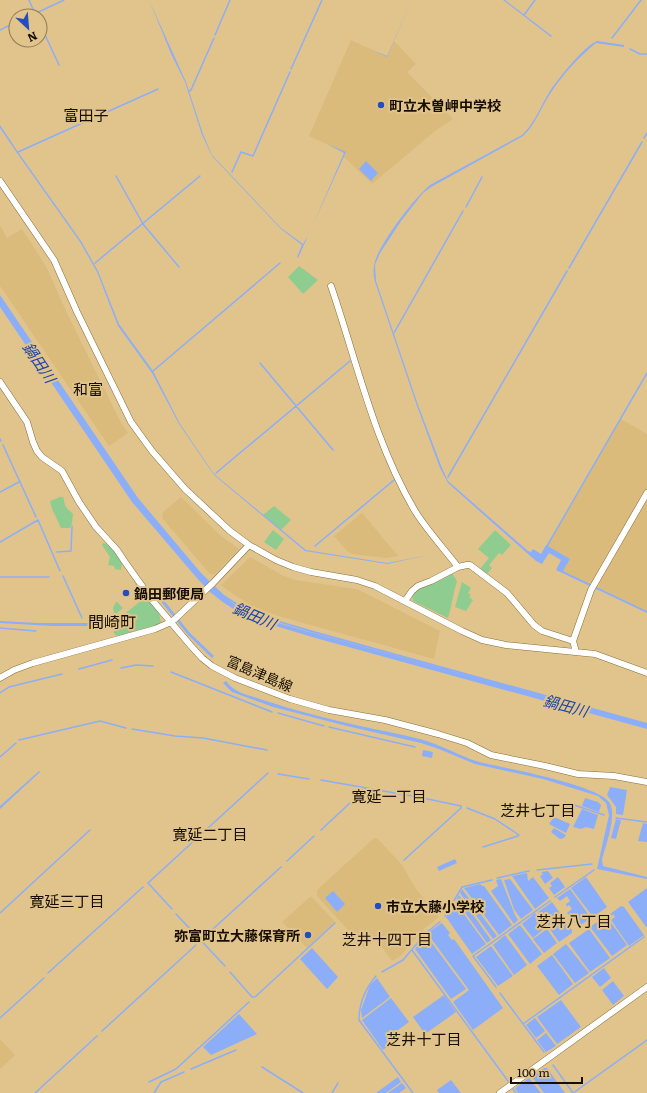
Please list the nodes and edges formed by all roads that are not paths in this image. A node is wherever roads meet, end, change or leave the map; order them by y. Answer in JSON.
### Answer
{"nodes":[{"id":1,"x":0,"y":180,"type":"edge"},
{"id":2,"x":331,"y":286,"type":"dead end"},
{"id":3,"x":0,"y":382,"type":"edge"},
{"id":4,"x":647,"y":493,"type":"edge"},
{"id":5,"x":249,"y":545,"type":"junction"},
{"id":6,"x":458,"y":567,"type":"junction"},
{"id":7,"x":405,"y":601,"type":"junction"},
{"id":8,"x":175,"y":619,"type":"junction"},
{"id":9,"x":573,"y":641,"type":"junction"},
{"id":10,"x":576,"y":652,"type":"junction"},
{"id":11,"x":647,"y":673,"type":"edge"},
{"id":12,"x":0,"y":678,"type":"edge"},
{"id":13,"x":647,"y":782,"type":"edge"},
{"id":14,"x":647,"y":987,"type":"edge"},
{"id":15,"x":500,"y":1093,"type":"edge"}],
"edges":[{"from":1,"to":5,"type":"street"},
{"from":2,"to":6,"type":"street"},
{"from":3,"to":8,"type":"street","name":"富島津島線"},
{"from":4,"to":9,"type":"street"},
{"from":5,"to":7,"type":"street"},
{"from":5,"to":8,"type":"street"},
{"from":6,"to":7,"type":"street"},
{"from":6,"to":9,"type":"street"},
{"from":7,"to":10,"type":"street"},
{"from":8,"to":12,"type":"street"},
{"from":8,"to":13,"type":"street","name":"富島津島線"},
{"from":9,"to":10,"type":"street"},
{"from":10,"to":11,"type":"street"},
{"from":14,"to":15,"type":"street"}]}
